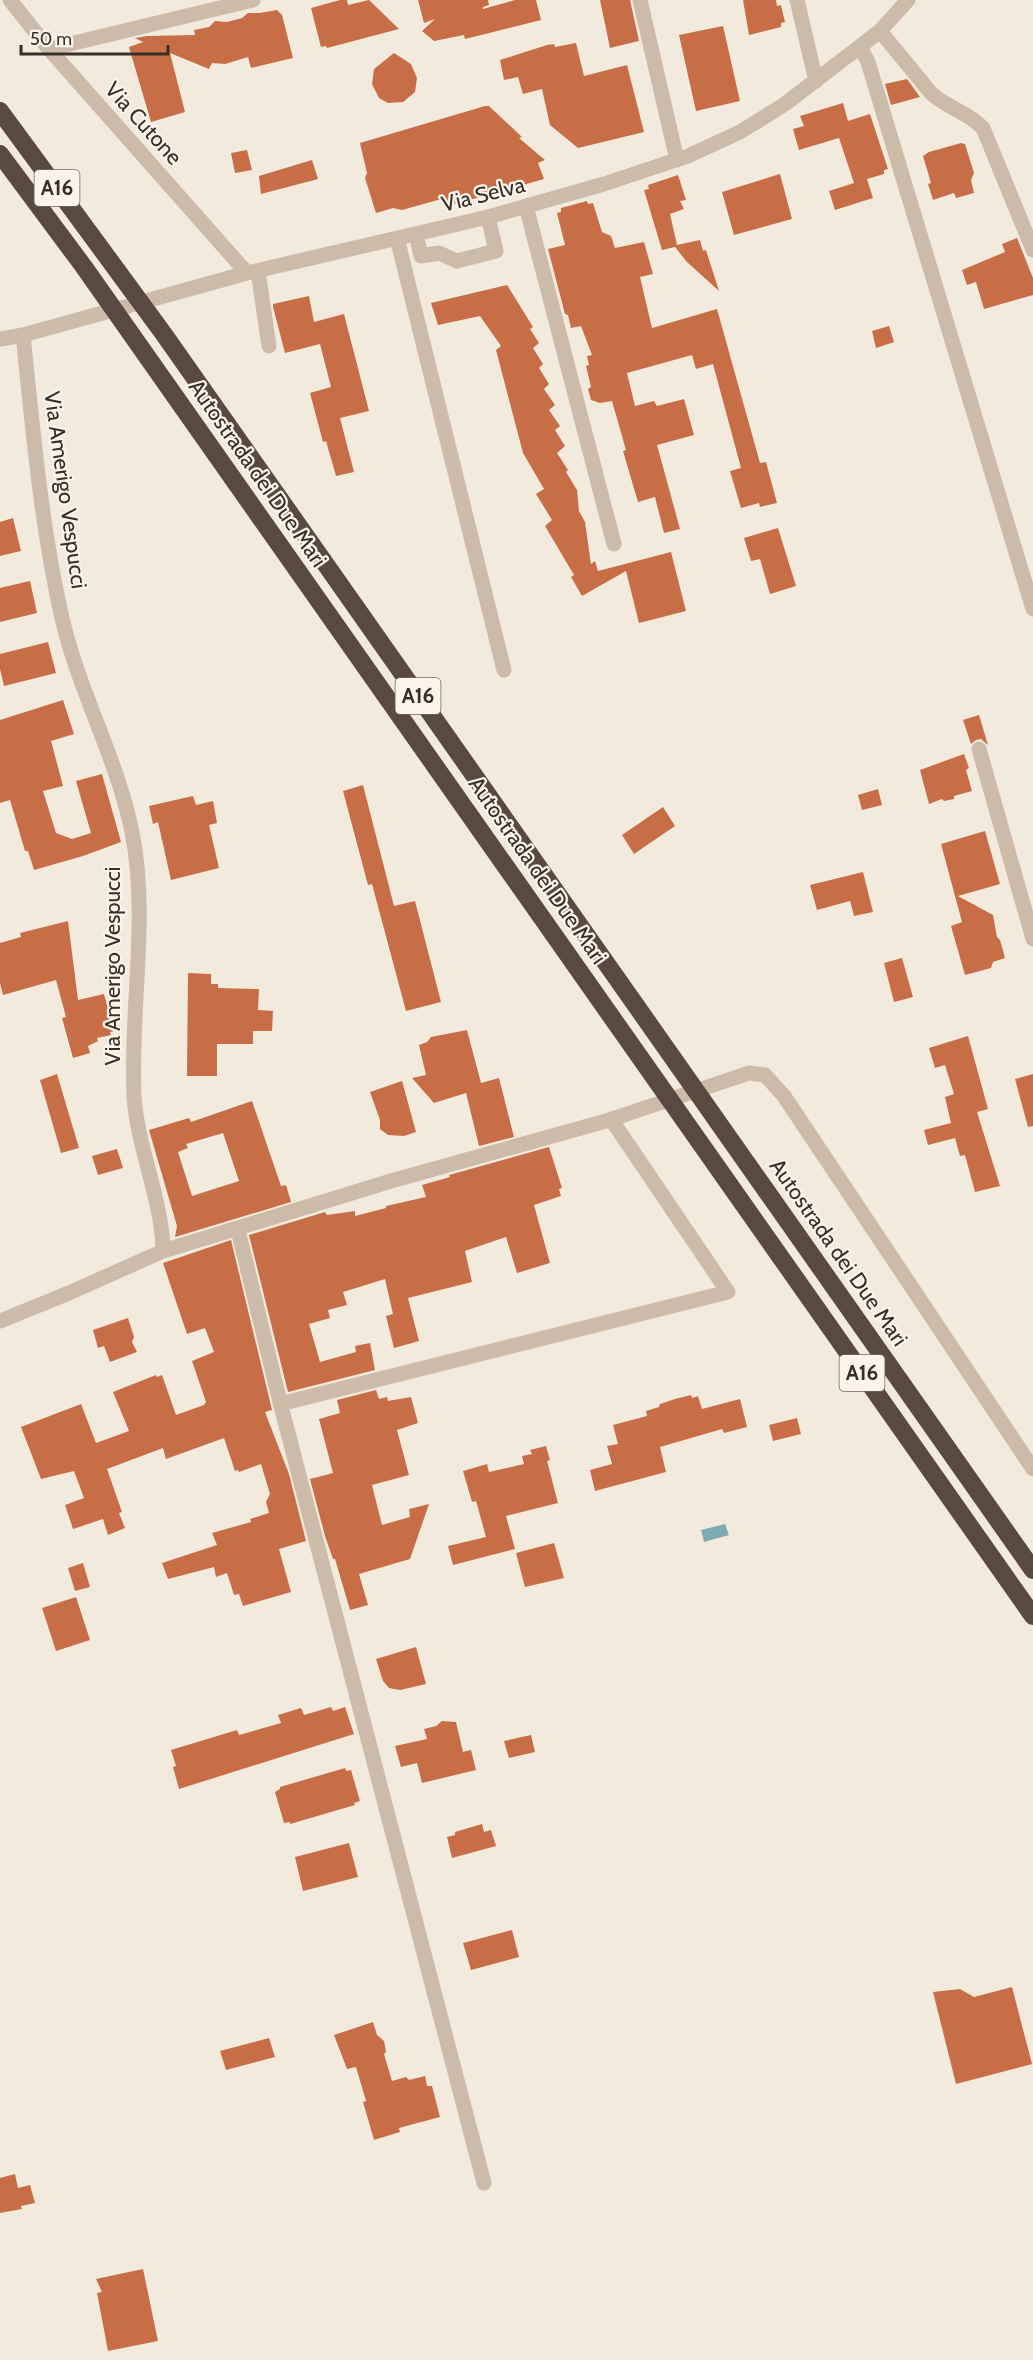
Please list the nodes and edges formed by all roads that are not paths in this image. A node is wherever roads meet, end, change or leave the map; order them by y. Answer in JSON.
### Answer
{"nodes":[{"id":1,"x":10,"y":0,"type":"edge"},
{"id":2,"x":253,"y":0,"type":"edge"},
{"id":3,"x":639,"y":0,"type":"edge"},
{"id":4,"x":797,"y":0,"type":"edge"},
{"id":5,"x":908,"y":0,"type":"edge"},
{"id":6,"x":880,"y":31,"type":"junction"},
{"id":7,"x":860,"y":47,"type":"junction"},
{"id":8,"x":49,"y":49,"type":"junction"},
{"id":9,"x":816,"y":81,"type":"junction"},
{"id":10,"x":0,"y":111,"type":"edge"},
{"id":11,"x":0,"y":154,"type":"edge"},
{"id":12,"x":677,"y":160,"type":"junction"},
{"id":13,"x":526,"y":206,"type":"junction"},
{"id":14,"x":488,"y":217,"type":"junction"},
{"id":15,"x":416,"y":234,"type":"junction"},
{"id":16,"x":397,"y":238,"type":"junction"},
{"id":17,"x":1033,"y":250,"type":"edge"},
{"id":18,"x":253,"y":272,"type":"junction"},
{"id":19,"x":23,"y":335,"type":"junction"},
{"id":20,"x":0,"y":339,"type":"edge"},
{"id":21,"x":269,"y":346,"type":"dead end"},
{"id":22,"x":614,"y":544,"type":"dead end"},
{"id":23,"x":1033,"y":609,"type":"edge"},
{"id":24,"x":504,"y":670,"type":"dead end"},
{"id":25,"x":979,"y":749,"type":"dead end"},
{"id":26,"x":1033,"y":939,"type":"edge"},
{"id":27,"x":611,"y":1119,"type":"junction"},
{"id":28,"x":238,"y":1230,"type":"junction"},
{"id":29,"x":163,"y":1251,"type":"junction"},
{"id":30,"x":0,"y":1321,"type":"edge"},
{"id":31,"x":280,"y":1404,"type":"junction"},
{"id":32,"x":1033,"y":1469,"type":"edge"},
{"id":33,"x":1033,"y":1570,"type":"edge"},
{"id":34,"x":1033,"y":1616,"type":"edge"},
{"id":35,"x":484,"y":2183,"type":"dead end"}],
"edges":[{"from":1,"to":8,"type":"street","name":"Via Cutone"},
{"from":2,"to":8,"type":"street"},
{"from":3,"to":12,"type":"street"},
{"from":4,"to":9,"type":"street"},
{"from":5,"to":6,"type":"street","name":"Via Selva"},
{"from":6,"to":7,"type":"street","name":"Via Selva"},
{"from":6,"to":17,"type":"street"},
{"from":7,"to":9,"type":"street","name":"Via Selva"},
{"from":7,"to":23,"type":"street"},
{"from":8,"to":18,"type":"street","name":"Via Cutone"},
{"from":9,"to":12,"type":"street","name":"Via Selva"},
{"from":10,"to":33,"type":"highway","name":"Autostrada dei Due Mari","number":"A16"},
{"from":11,"to":34,"type":"highway","name":"Autostrada dei Due Mari","number":"A16"},
{"from":12,"to":13,"type":"street","name":"Via Selva"},
{"from":13,"to":14,"type":"street","name":"Via Selva"},
{"from":13,"to":22,"type":"street"},
{"from":14,"to":15,"type":"street","name":"Via Selva"},
{"from":14,"to":15,"type":"street"},
{"from":15,"to":16,"type":"street","name":"Via Selva"},
{"from":16,"to":18,"type":"street","name":"Via Selva"},
{"from":16,"to":24,"type":"street"},
{"from":18,"to":19,"type":"street","name":"Via Selva"},
{"from":18,"to":21,"type":"street"},
{"from":19,"to":20,"type":"street","name":"Via Selva"},
{"from":19,"to":29,"type":"street","name":"Via Amerigo Vespucci"},
{"from":25,"to":26,"type":"street"},
{"from":27,"to":28,"type":"street"},
{"from":27,"to":31,"type":"street"},
{"from":27,"to":32,"type":"street"},
{"from":28,"to":29,"type":"street"},
{"from":28,"to":31,"type":"street"},
{"from":29,"to":30,"type":"street"},
{"from":31,"to":35,"type":"street"}]}
